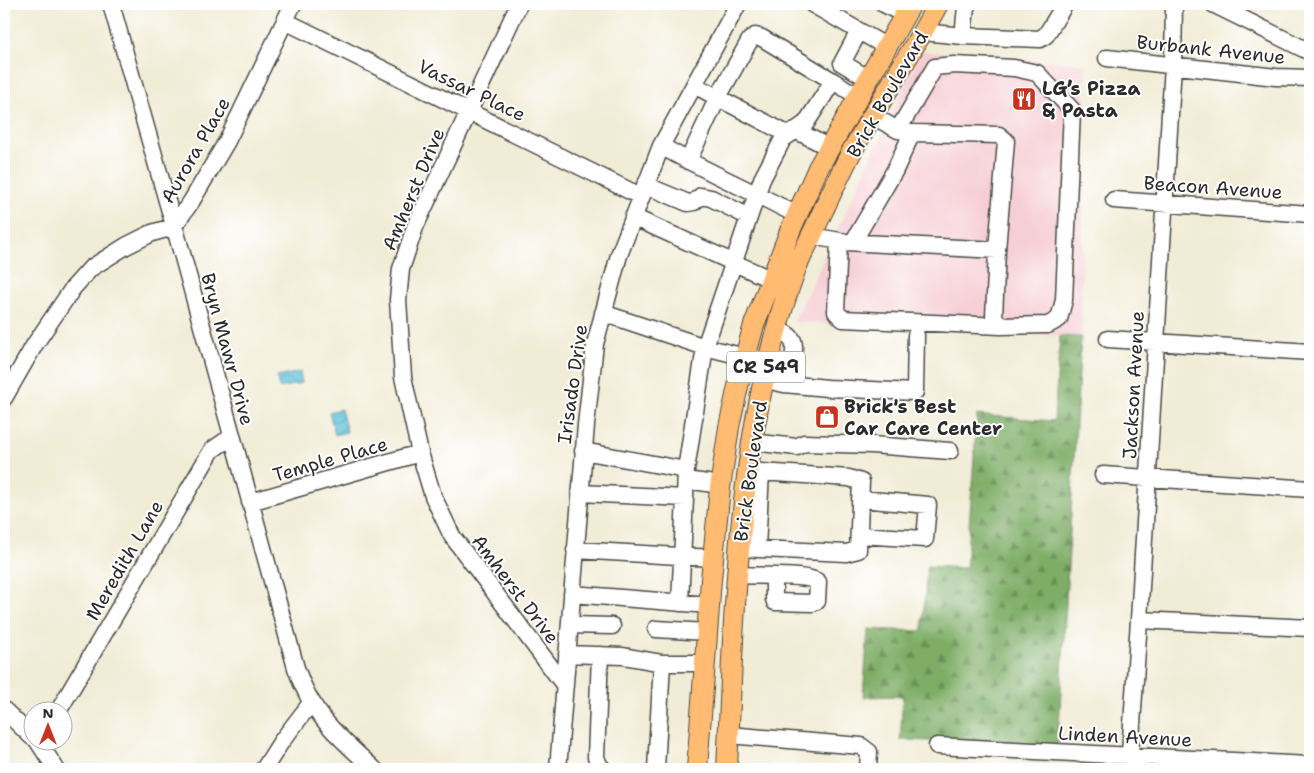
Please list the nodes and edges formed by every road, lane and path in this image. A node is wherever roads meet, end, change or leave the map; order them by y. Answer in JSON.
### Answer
{"nodes":[{"id":1,"x":111,"y":4,"type":"edge"},
{"id":2,"x":293,"y":4,"type":"edge"},
{"id":3,"x":519,"y":4,"type":"edge"},
{"id":4,"x":738,"y":4,"type":"edge"},
{"id":5,"x":812,"y":4,"type":"edge"},
{"id":6,"x":884,"y":4,"type":"edge"},
{"id":7,"x":938,"y":4,"type":"edge"},
{"id":8,"x":968,"y":4,"type":"edge"},
{"id":9,"x":1065,"y":4,"type":"edge"},
{"id":10,"x":1174,"y":4,"type":"edge"},
{"id":11,"x":1213,"y":4,"type":"edge"},
{"id":12,"x":908,"y":9,"type":"edge"},
{"id":13,"x":284,"y":21,"type":"junction"},
{"id":14,"x":859,"y":31,"type":"junction"},
{"id":15,"x":923,"y":32,"type":"junction"},
{"id":16,"x":963,"y":36,"type":"junction"},
{"id":17,"x":887,"y":47,"type":"junction"},
{"id":18,"x":1310,"y":52,"type":"edge"},
{"id":19,"x":1107,"y":58,"type":"dead end"},
{"id":20,"x":1173,"y":65,"type":"junction"},
{"id":21,"x":1310,"y":78,"type":"edge"},
{"id":22,"x":869,"y":79,"type":"junction"},
{"id":23,"x":833,"y":81,"type":"junction"},
{"id":24,"x":694,"y":85,"type":"junction"},
{"id":25,"x":718,"y":97,"type":"junction"},
{"id":26,"x":858,"y":97,"type":"junction"},
{"id":27,"x":470,"y":111,"type":"junction"},
{"id":28,"x":873,"y":116,"type":"junction"},
{"id":29,"x":905,"y":132,"type":"junction"},
{"id":30,"x":792,"y":133,"type":"junction"},
{"id":31,"x":661,"y":146,"type":"junction"},
{"id":32,"x":830,"y":148,"type":"junction"},
{"id":33,"x":688,"y":161,"type":"junction"},
{"id":34,"x":643,"y":190,"type":"junction"},
{"id":35,"x":757,"y":194,"type":"junction"},
{"id":36,"x":1114,"y":200,"type":"dead end"},
{"id":37,"x":1164,"y":204,"type":"junction"},
{"id":38,"x":1310,"y":214,"type":"edge"},
{"id":39,"x":797,"y":216,"type":"junction"},
{"id":40,"x":633,"y":217,"type":"junction"},
{"id":41,"x":749,"y":217,"type":"junction"},
{"id":42,"x":173,"y":227,"type":"junction"},
{"id":43,"x":811,"y":236,"type":"junction"},
{"id":44,"x":846,"y":241,"type":"junction"},
{"id":45,"x":997,"y":250,"type":"junction"},
{"id":46,"x":734,"y":262,"type":"junction"},
{"id":47,"x":772,"y":280,"type":"junction"},
{"id":48,"x":603,"y":313,"type":"junction"},
{"id":49,"x":1001,"y":326,"type":"junction"},
{"id":50,"x":776,"y":329,"type":"junction"},
{"id":51,"x":916,"y":335,"type":"dead end"},
{"id":52,"x":1108,"y":339,"type":"dead end"},
{"id":53,"x":1156,"y":342,"type":"junction"},
{"id":54,"x":706,"y":347,"type":"junction"},
{"id":55,"x":1310,"y":352,"type":"edge"},
{"id":56,"x":745,"y":358,"type":"junction"},
{"id":57,"x":763,"y":381,"type":"junction"},
{"id":58,"x":784,"y":384,"type":"junction"},
{"id":59,"x":4,"y":398,"type":"edge"},
{"id":60,"x":231,"y":437,"type":"junction"},
{"id":61,"x":751,"y":442,"type":"junction"},
{"id":62,"x":583,"y":452,"type":"junction"},
{"id":63,"x":950,"y":452,"type":"dead end"},
{"id":64,"x":420,"y":453,"type":"junction"},
{"id":65,"x":754,"y":471,"type":"junction"},
{"id":66,"x":686,"y":475,"type":"junction"},
{"id":67,"x":1103,"y":476,"type":"dead end"},
{"id":68,"x":1148,"y":479,"type":"junction"},
{"id":69,"x":721,"y":485,"type":"junction"},
{"id":70,"x":1310,"y":489,"type":"edge"},
{"id":71,"x":580,"y":493,"type":"junction"},
{"id":72,"x":685,"y":498,"type":"junction"},
{"id":73,"x":860,"y":499,"type":"junction"},
{"id":74,"x":250,"y":502,"type":"junction"},
{"id":75,"x":859,"y":535,"type":"junction"},
{"id":76,"x":748,"y":548,"type":"junction"},
{"id":77,"x":575,"y":555,"type":"junction"},
{"id":78,"x":682,"y":561,"type":"junction"},
{"id":79,"x":713,"y":563,"type":"junction"},
{"id":80,"x":737,"y":576,"type":"junction"},
{"id":81,"x":774,"y":577,"type":"dead end"},
{"id":82,"x":572,"y":594,"type":"junction"},
{"id":83,"x":680,"y":603,"type":"junction"},
{"id":84,"x":709,"y":605,"type":"junction"},
{"id":85,"x":1140,"y":620,"type":"junction"},
{"id":86,"x":570,"y":625,"type":"junction"},
{"id":87,"x":612,"y":626,"type":"dead end"},
{"id":88,"x":1310,"y":628,"type":"edge"},
{"id":89,"x":656,"y":629,"type":"dead end"},
{"id":90,"x":708,"y":632,"type":"junction"},
{"id":91,"x":567,"y":654,"type":"junction"},
{"id":92,"x":600,"y":655,"type":"junction"},
{"id":93,"x":662,"y":663,"type":"junction"},
{"id":94,"x":706,"y":663,"type":"junction"},
{"id":95,"x":565,"y":686,"type":"junction"},
{"id":96,"x":65,"y":700,"type":"edge"},
{"id":97,"x":311,"y":703,"type":"junction"},
{"id":98,"x":4,"y":710,"type":"edge"},
{"id":99,"x":22,"y":726,"type":"edge"},
{"id":100,"x":729,"y":734,"type":"junction"},
{"id":101,"x":937,"y":746,"type":"dead end"},
{"id":102,"x":44,"y":750,"type":"edge"},
{"id":103,"x":1129,"y":763,"type":"edge"},
{"id":104,"x":1310,"y":765,"type":"edge"},
{"id":105,"x":56,"y":769,"type":"edge"},
{"id":106,"x":264,"y":769,"type":"edge"},
{"id":107,"x":374,"y":769,"type":"edge"},
{"id":108,"x":558,"y":769,"type":"edge"},
{"id":109,"x":603,"y":769,"type":"edge"},
{"id":110,"x":656,"y":769,"type":"edge"},
{"id":111,"x":697,"y":769,"type":"edge"},
{"id":112,"x":727,"y":769,"type":"edge"},
{"id":113,"x":868,"y":769,"type":"edge"}],
"edges":[{"from":1,"to":42,"type":"street","name":"Bryn Mawr Drive"},
{"from":2,"to":13,"type":"street","name":"Aurora Place"},
{"from":3,"to":27,"type":"street","name":"Amherst Drive"},
{"from":4,"to":24,"type":"street","name":"Irisado Drive"},
{"from":5,"to":14,"type":"street"},
{"from":6,"to":12,"type":"street"},
{"from":7,"to":15,"type":"main road","name":"Brick Boulevard","number":"CR 549"},
{"from":8,"to":16,"type":"street"},
{"from":9,"to":16,"type":"street"},
{"from":10,"to":20,"type":"street","name":"Jackson Avenue"},
{"from":11,"to":18,"type":"street"},
{"from":12,"to":17,"type":"main road","name":"Brick Boulevard","number":"CR 549"},
{"from":13,"to":27,"type":"street","name":"Vassar Place"},
{"from":13,"to":42,"type":"street","name":"Aurora Place"},
{"from":14,"to":17,"type":"street"},
{"from":14,"to":22,"type":"street"},
{"from":15,"to":16,"type":"street"},
{"from":15,"to":28,"type":"main road","name":"Brick Boulevard","number":"CR 549"},
{"from":17,"to":22,"type":"main road","name":"Brick Boulevard","number":"CR 549"},
{"from":19,"to":20,"type":"street","name":"Burbank Avenue"},
{"from":20,"to":21,"type":"street","name":"Burbank Avenue"},
{"from":20,"to":37,"type":"street","name":"Jackson Avenue"},
{"from":22,"to":26,"type":"main road","name":"Brick Boulevard","number":"CR 549"},
{"from":23,"to":25,"type":"street"},
{"from":23,"to":26,"type":"street"},
{"from":23,"to":30,"type":"street"},
{"from":24,"to":25,"type":"street"},
{"from":24,"to":31,"type":"street","name":"Irisado Drive"},
{"from":25,"to":30,"type":"street"},
{"from":25,"to":33,"type":"street"},
{"from":26,"to":32,"type":"main road","name":"Brick Boulevard","number":"CR 549"},
{"from":27,"to":34,"type":"street","name":"Vassar Place"},
{"from":27,"to":64,"type":"street","name":"Amherst Drive"},
{"from":28,"to":29,"type":"street"},
{"from":28,"to":43,"type":"main road","name":"Brick Boulevard","number":"CR 549"},
{"from":29,"to":44,"type":"street"},
{"from":29,"to":45,"type":"street"},
{"from":29,"to":49,"type":"street"},
{"from":30,"to":32,"type":"street"},
{"from":30,"to":35,"type":"street"},
{"from":31,"to":33,"type":"street"},
{"from":31,"to":34,"type":"street","name":"Irisado Drive"},
{"from":32,"to":39,"type":"main road","name":"Brick Boulevard","number":"CR 549"},
{"from":33,"to":35,"type":"street"},
{"from":34,"to":40,"type":"street","name":"Irisado Drive"},
{"from":34,"to":41,"type":"street","name":"Vassar Place"},
{"from":35,"to":39,"type":"street"},
{"from":35,"to":41,"type":"street"},
{"from":36,"to":37,"type":"street","name":"Beacon Avenue"},
{"from":37,"to":38,"type":"street","name":"Beacon Avenue"},
{"from":37,"to":53,"type":"street","name":"Jackson Avenue"},
{"from":39,"to":47,"type":"main road","name":"Brick Boulevard","number":"CR 549"},
{"from":40,"to":46,"type":"street"},
{"from":40,"to":48,"type":"street","name":"Irisado Drive"},
{"from":41,"to":46,"type":"street"},
{"from":42,"to":59,"type":"street","name":"Aurora Place"},
{"from":42,"to":60,"type":"street","name":"Bryn Mawr Drive"},
{"from":43,"to":44,"type":"street"},
{"from":43,"to":50,"type":"main road","name":"Brick Boulevard","number":"CR 549"},
{"from":44,"to":45,"type":"street"},
{"from":44,"to":49,"type":"street"},
{"from":45,"to":49,"type":"street"},
{"from":46,"to":47,"type":"street"},
{"from":46,"to":54,"type":"street"},
{"from":47,"to":56,"type":"main road","name":"Brick Boulevard","number":"CR 549"},
{"from":48,"to":54,"type":"street"},
{"from":48,"to":62,"type":"street","name":"Irisado Drive"},
{"from":50,"to":57,"type":"main road","name":"Brick Boulevard","number":"CR 549"},
{"from":50,"to":58,"type":"street"},
{"from":51,"to":58,"type":"street"},
{"from":52,"to":53,"type":"street"},
{"from":53,"to":55,"type":"street"},
{"from":53,"to":68,"type":"street","name":"Jackson Avenue"},
{"from":54,"to":56,"type":"street"},
{"from":54,"to":66,"type":"street"},
{"from":56,"to":69,"type":"main road","name":"Brick Boulevard","number":"CR 549"},
{"from":57,"to":58,"type":"street"},
{"from":57,"to":61,"type":"main road","name":"Brick Boulevard","number":"CR 549"},
{"from":60,"to":74,"type":"street","name":"Bryn Mawr Drive"},
{"from":60,"to":96,"type":"street","name":"Meredith Lane"},
{"from":61,"to":63,"type":"street"},
{"from":61,"to":65,"type":"main road","name":"Brick Boulevard","number":"CR 549"},
{"from":62,"to":66,"type":"street"},
{"from":62,"to":71,"type":"street","name":"Irisado Drive"},
{"from":64,"to":74,"type":"street","name":"Temple Place"},
{"from":64,"to":95,"type":"street","name":"Amherst Drive"},
{"from":65,"to":73,"type":"street"},
{"from":65,"to":76,"type":"main road","name":"Brick Boulevard","number":"CR 549"},
{"from":66,"to":69,"type":"street"},
{"from":66,"to":72,"type":"street"},
{"from":67,"to":68,"type":"street"},
{"from":68,"to":70,"type":"street"},
{"from":68,"to":85,"type":"street","name":"Jackson Avenue"},
{"from":69,"to":79,"type":"main road","name":"Brick Boulevard","number":"CR 549"},
{"from":71,"to":72,"type":"street"},
{"from":71,"to":77,"type":"street","name":"Irisado Drive"},
{"from":72,"to":78,"type":"street"},
{"from":73,"to":75,"type":"street"},
{"from":73,"to":75,"type":"street"},
{"from":74,"to":97,"type":"street","name":"Bryn Mawr Drive"},
{"from":75,"to":76,"type":"street"},
{"from":76,"to":80,"type":"main road","name":"Brick Boulevard","number":"CR 549"},
{"from":77,"to":78,"type":"street"},
{"from":77,"to":82,"type":"street","name":"Irisado Drive"},
{"from":78,"to":79,"type":"street"},
{"from":78,"to":83,"type":"street"},
{"from":79,"to":84,"type":"main road","name":"Brick Boulevard","number":"CR 549"},
{"from":80,"to":81,"type":"street"},
{"from":80,"to":100,"type":"main road","name":"Brick Boulevard","number":"CR 549"},
{"from":82,"to":83,"type":"street"},
{"from":82,"to":86,"type":"street","name":"Irisado Drive"},
{"from":83,"to":84,"type":"street"},
{"from":84,"to":90,"type":"main road","name":"Brick Boulevard","number":"CR 549"},
{"from":85,"to":88,"type":"street"},
{"from":85,"to":103,"type":"street","name":"Jackson Avenue"},
{"from":86,"to":87,"type":"street"},
{"from":86,"to":91,"type":"street","name":"Irisado Drive"},
{"from":89,"to":90,"type":"street"},
{"from":90,"to":94,"type":"main road","name":"Brick Boulevard","number":"CR 549"},
{"from":91,"to":92,"type":"street"},
{"from":91,"to":95,"type":"street","name":"Irisado Drive"},
{"from":92,"to":93,"type":"street"},
{"from":92,"to":109,"type":"street"},
{"from":93,"to":94,"type":"street"},
{"from":93,"to":110,"type":"street"},
{"from":94,"to":111,"type":"main road","name":"Brick Boulevard","number":"CR 549"},
{"from":95,"to":108,"type":"street","name":"Irisado Drive"},
{"from":97,"to":106,"type":"street"},
{"from":97,"to":107,"type":"street","name":"Bryn Mawr Drive"},
{"from":98,"to":99,"type":"street"},
{"from":100,"to":112,"type":"main road","name":"Brick Boulevard","number":"CR 549"},
{"from":100,"to":113,"type":"street"},
{"from":101,"to":103,"type":"street","name":"Linden Avenue"},
{"from":102,"to":105,"type":"street"},
{"from":103,"to":104,"type":"street","name":"Linden Avenue"}]}
